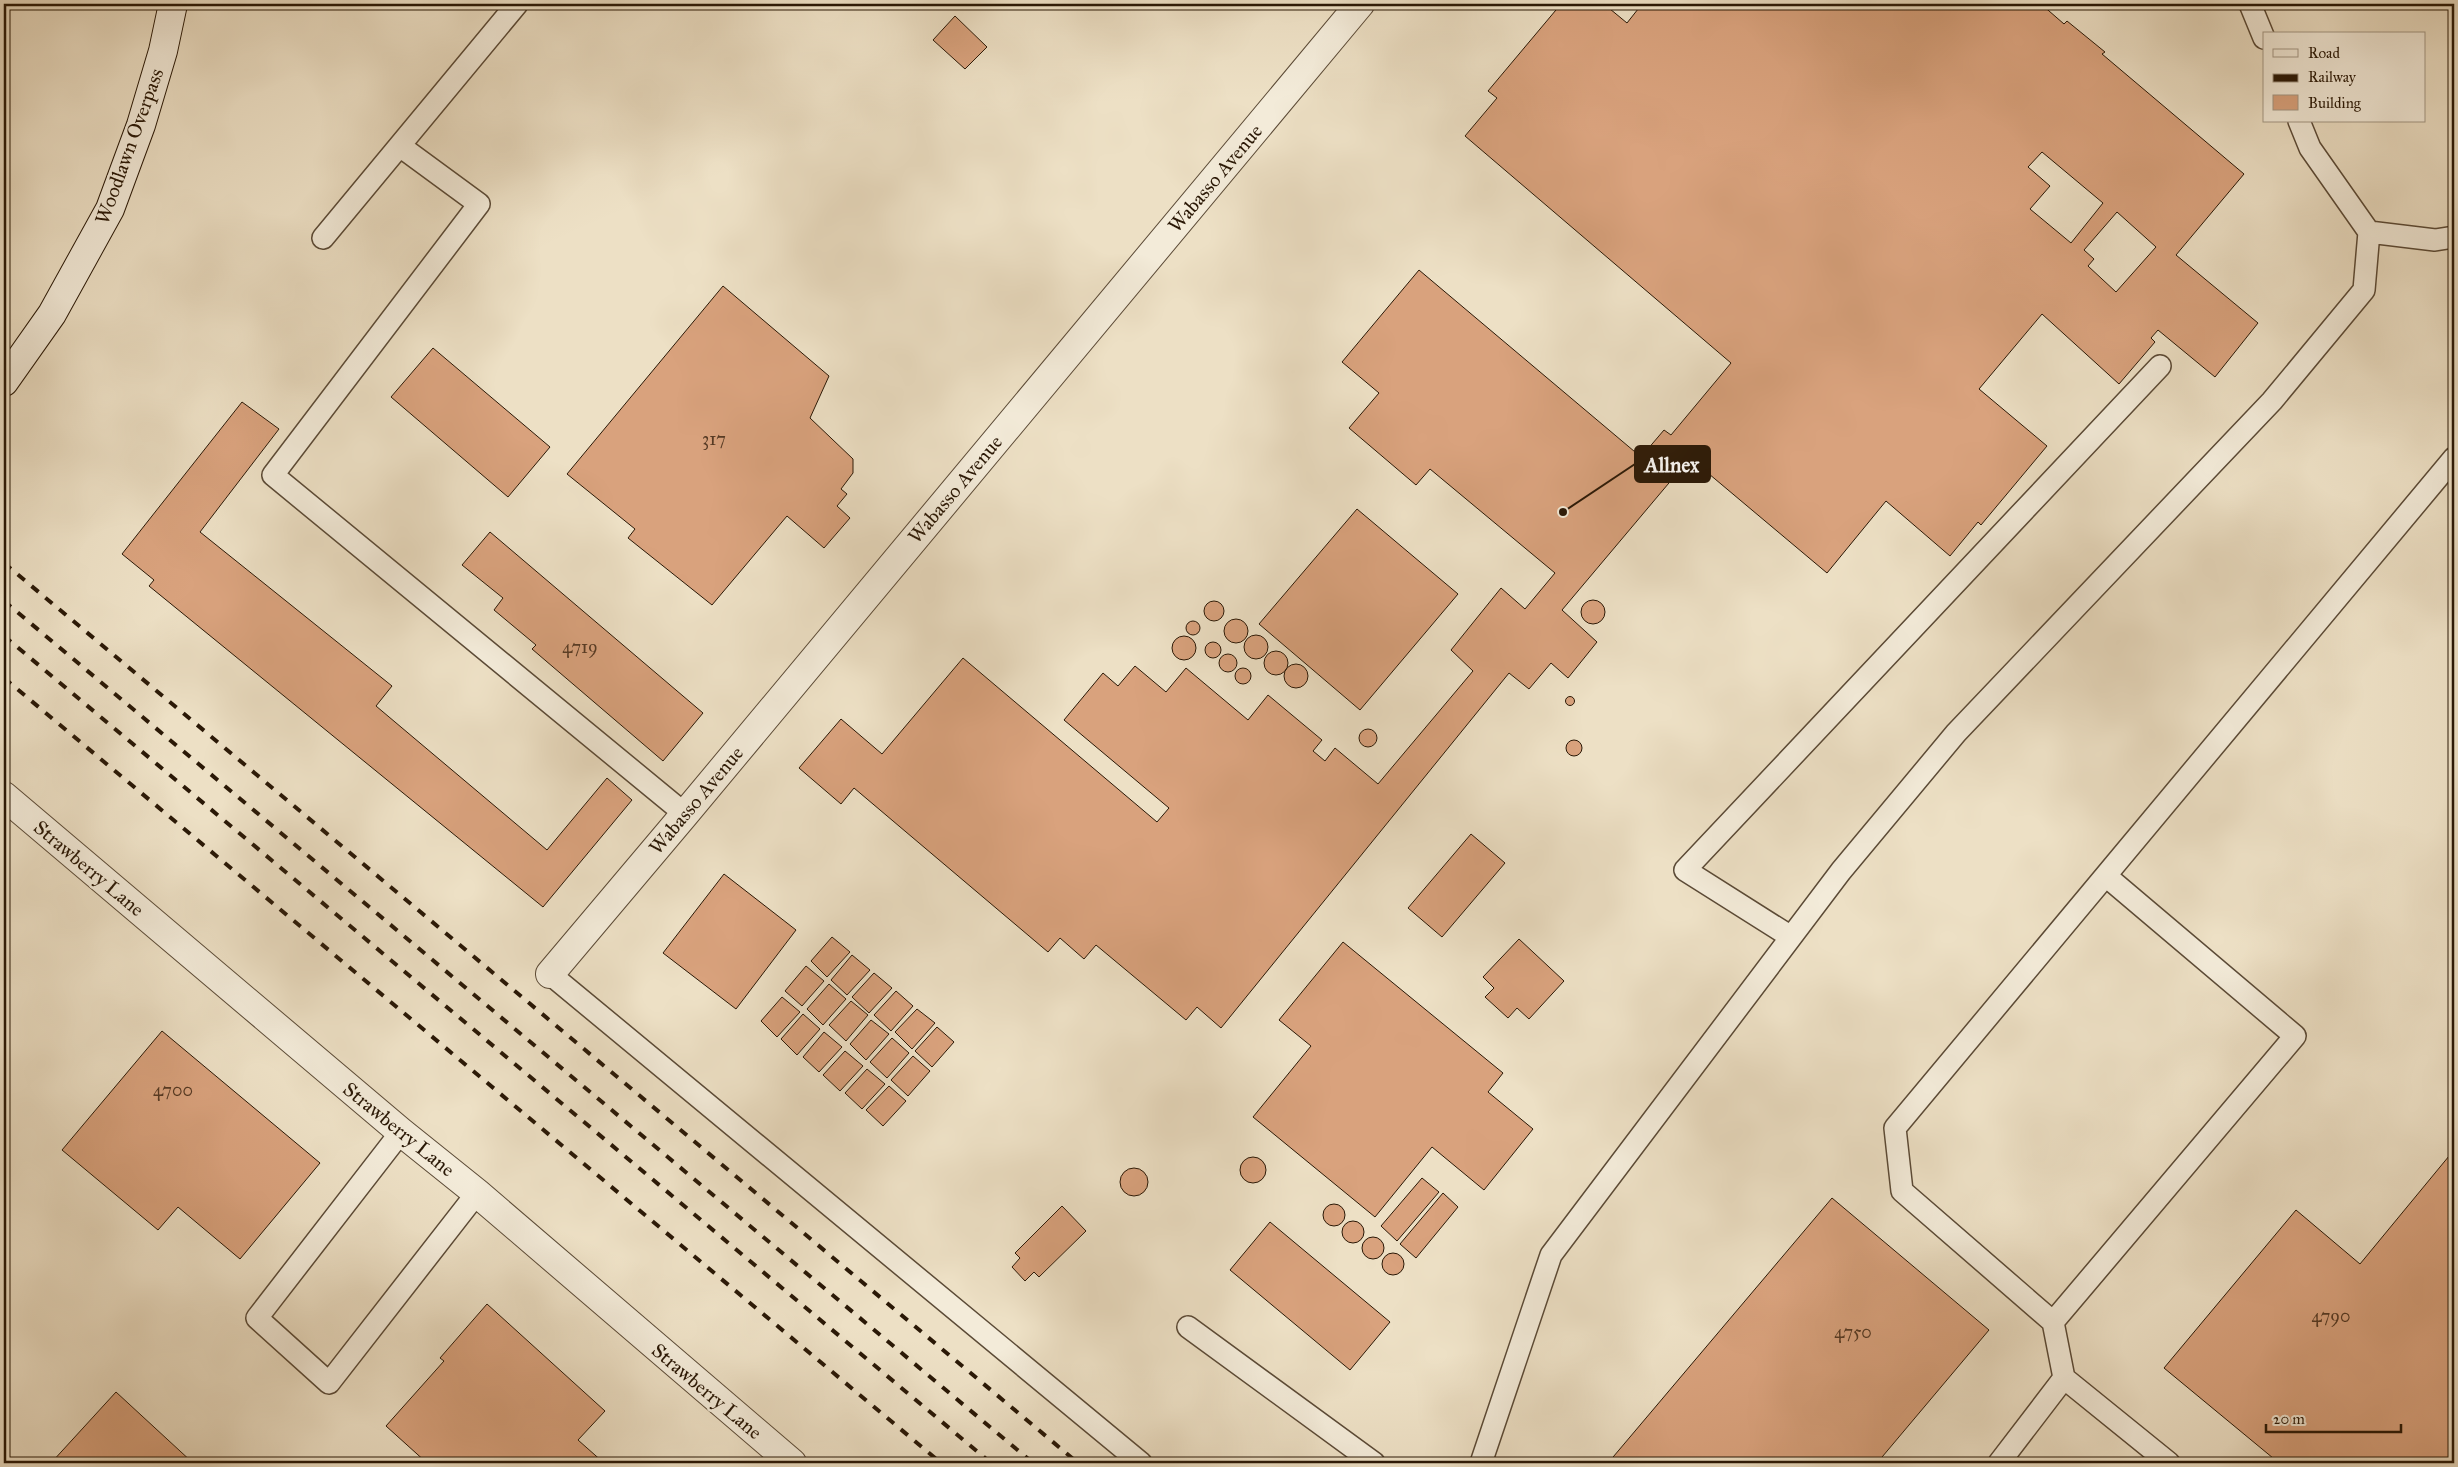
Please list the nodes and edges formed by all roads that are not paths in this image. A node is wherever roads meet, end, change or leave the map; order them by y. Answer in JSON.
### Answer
{"nodes":[{"id":1,"x":173,"y":4,"type":"edge"},
{"id":2,"x":517,"y":4,"type":"edge"},
{"id":3,"x":1360,"y":4,"type":"edge"},
{"id":4,"x":2250,"y":4,"type":"edge"},
{"id":5,"x":2263,"y":36,"type":"edge"},
{"id":6,"x":2298,"y":122,"type":"edge"},
{"id":7,"x":400,"y":146,"type":"junction"},
{"id":8,"x":2369,"y":232,"type":"junction"},
{"id":9,"x":2454,"y":237,"type":"edge"},
{"id":10,"x":323,"y":238,"type":"dead end"},
{"id":11,"x":2160,"y":366,"type":"dead end"},
{"id":12,"x":4,"y":382,"type":"edge"},
{"id":13,"x":2454,"y":458,"type":"edge"},
{"id":14,"x":4,"y":796,"type":"edge"},
{"id":15,"x":685,"y":814,"type":"junction"},
{"id":16,"x":2106,"y":876,"type":"junction"},
{"id":17,"x":1791,"y":936,"type":"junction"},
{"id":18,"x":550,"y":974,"type":"joint"},
{"id":19,"x":400,"y":1132,"type":"junction"},
{"id":20,"x":476,"y":1193,"type":"junction"},
{"id":21,"x":2053,"y":1322,"type":"junction"},
{"id":22,"x":1188,"y":1327,"type":"dead end"},
{"id":23,"x":2064,"y":1378,"type":"junction"},
{"id":24,"x":792,"y":1463,"type":"edge"},
{"id":25,"x":1141,"y":1463,"type":"edge"},
{"id":26,"x":1374,"y":1463,"type":"edge"},
{"id":27,"x":1481,"y":1463,"type":"edge"},
{"id":28,"x":1999,"y":1463,"type":"edge"},
{"id":29,"x":2169,"y":1463,"type":"edge"}],
"edges":[{"from":1,"to":12,"type":"street","name":"Woodlawn Overpass"},
{"from":2,"to":7,"type":"lane"},
{"from":3,"to":15,"type":"street","name":"Wabasso Avenue"},
{"from":4,"to":5,"type":"lane"},
{"from":6,"to":8,"type":"lane"},
{"from":7,"to":10,"type":"lane"},
{"from":7,"to":15,"type":"lane"},
{"from":8,"to":9,"type":"lane"},
{"from":8,"to":17,"type":"lane"},
{"from":11,"to":17,"type":"lane"},
{"from":13,"to":16,"type":"lane"},
{"from":14,"to":19,"type":"street","name":"Strawberry Lane"},
{"from":15,"to":18,"type":"street","name":"Wabasso Avenue"},
{"from":16,"to":21,"type":"lane"},
{"from":16,"to":21,"type":"lane"},
{"from":17,"to":27,"type":"lane"},
{"from":18,"to":25,"type":"lane"},
{"from":19,"to":20,"type":"street","name":"Strawberry Lane"},
{"from":19,"to":20,"type":"lane"},
{"from":20,"to":24,"type":"street","name":"Strawberry Lane"},
{"from":21,"to":23,"type":"lane"},
{"from":22,"to":26,"type":"lane"},
{"from":23,"to":28,"type":"lane"},
{"from":23,"to":29,"type":"lane"}]}
